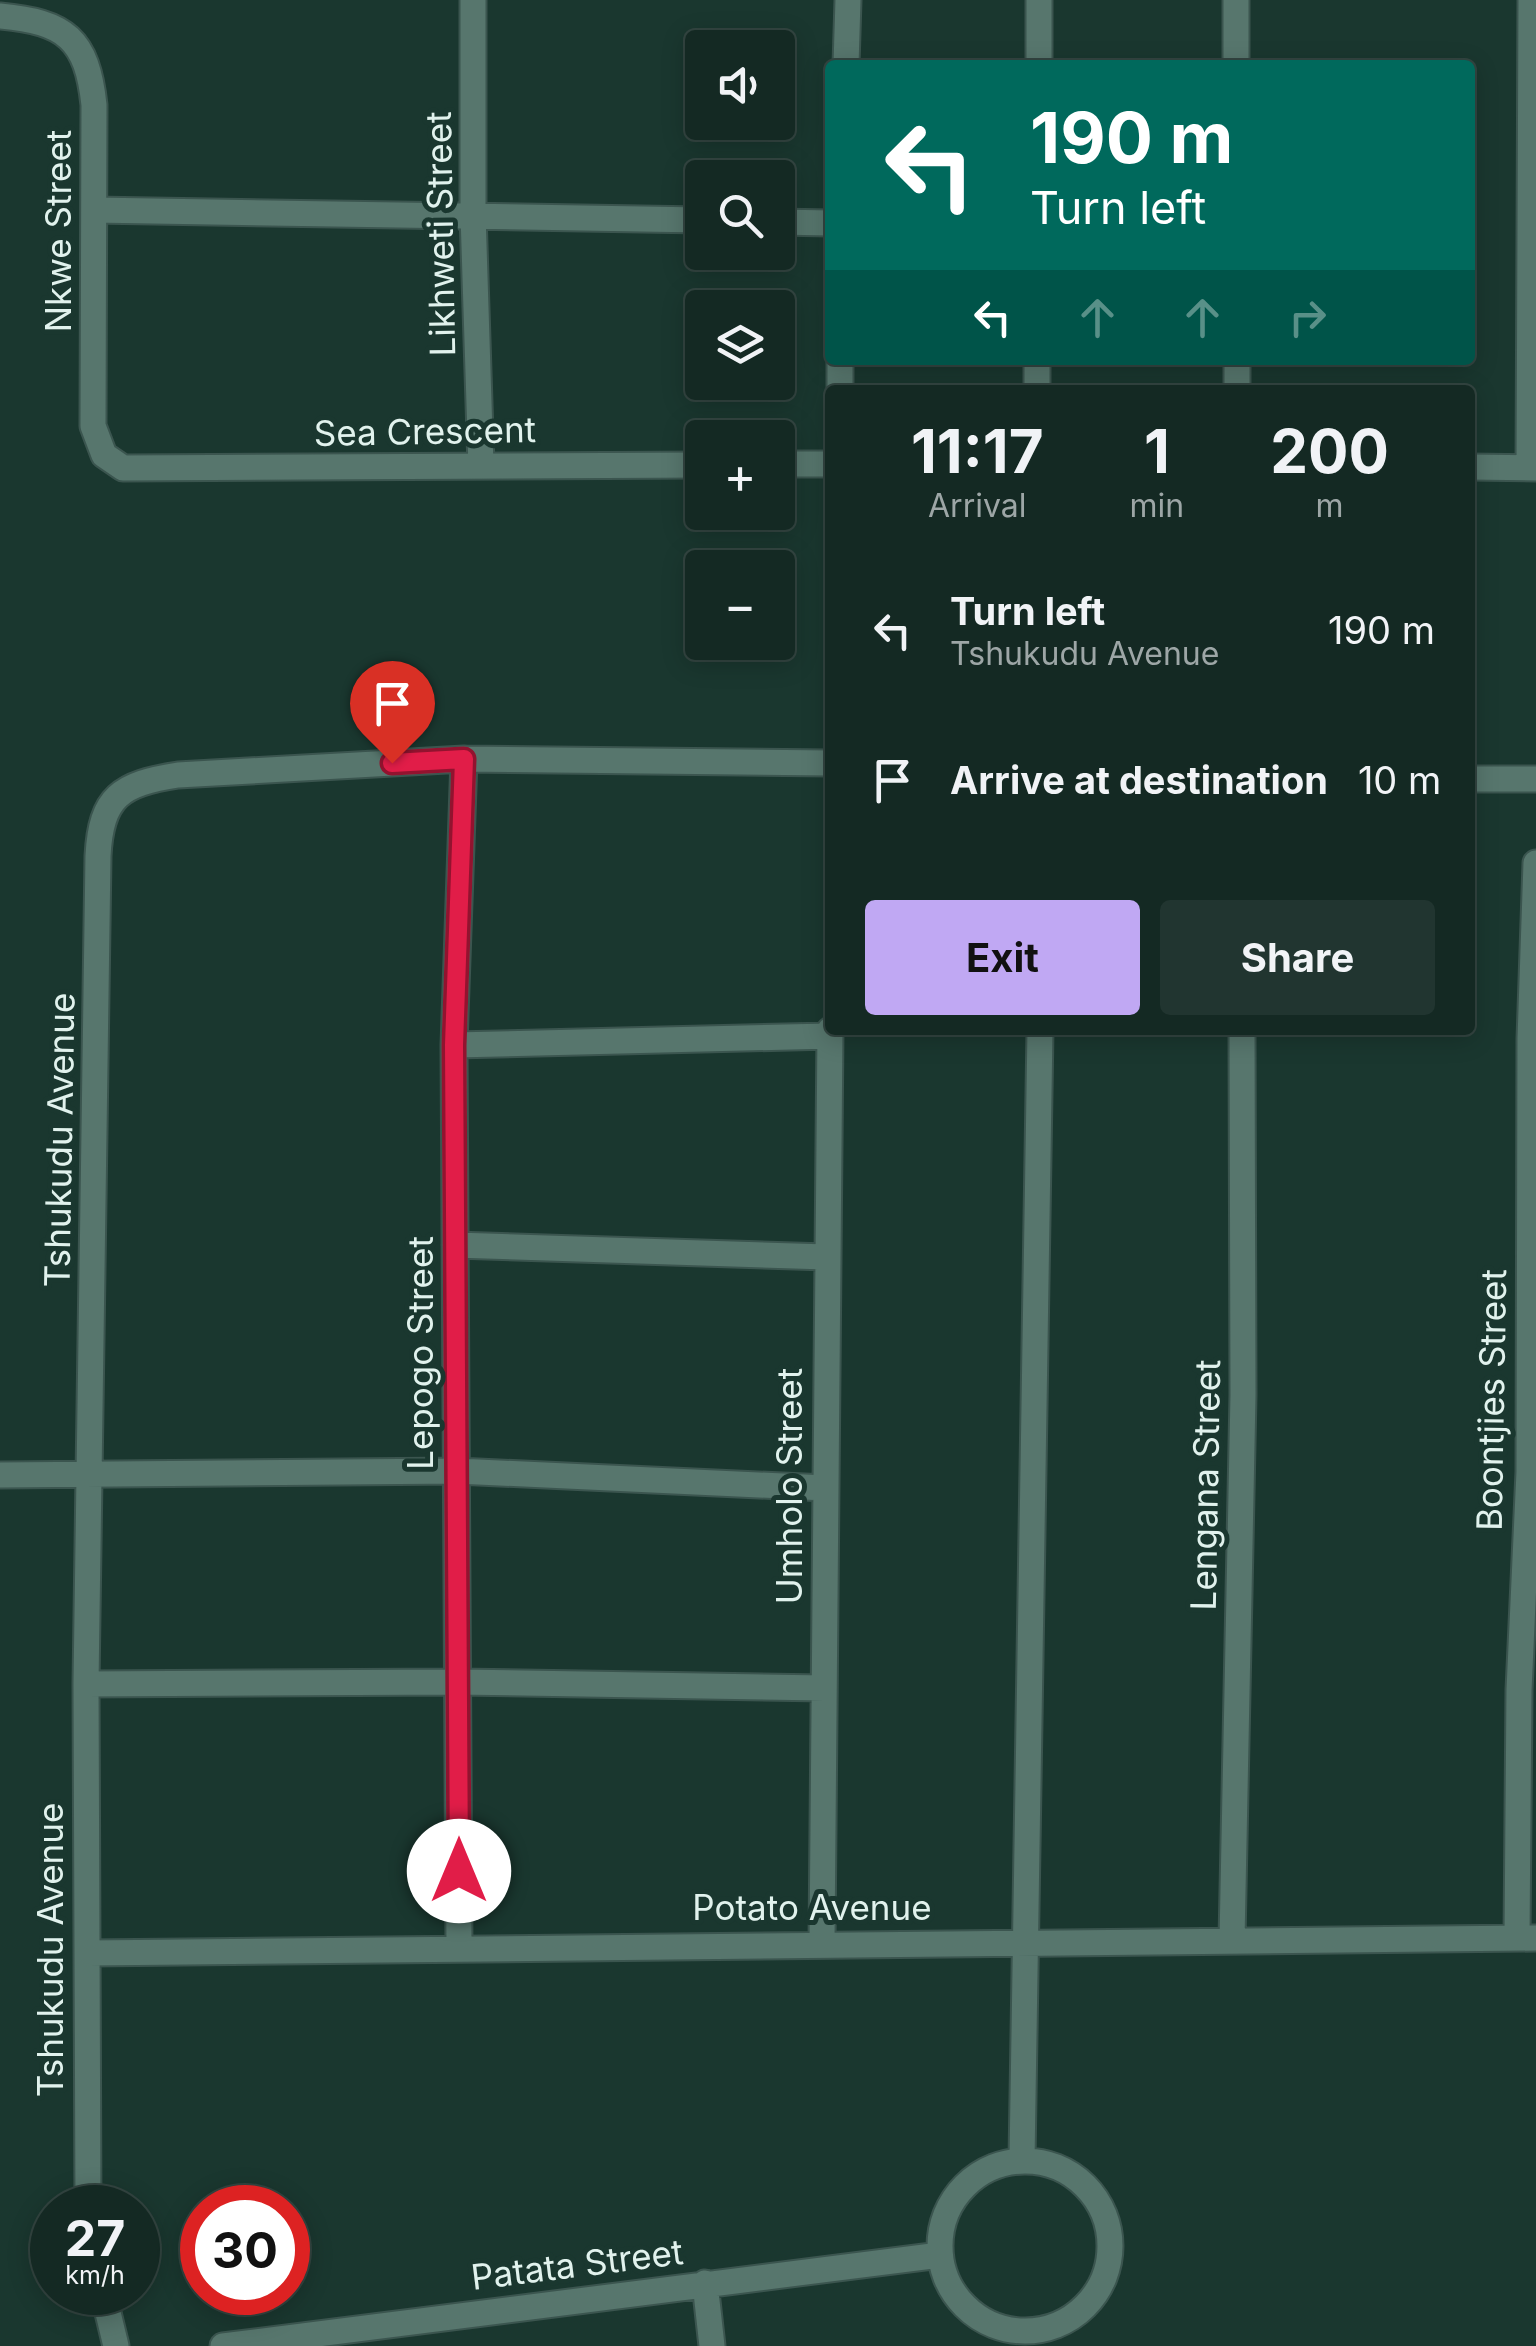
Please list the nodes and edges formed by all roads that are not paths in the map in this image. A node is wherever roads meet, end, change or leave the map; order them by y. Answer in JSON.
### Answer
{"nodes":[{"id":1,"x":473,"y":0,"type":"edge"},
{"id":2,"x":848,"y":0,"type":"edge"},
{"id":3,"x":1039,"y":0,"type":"edge"},
{"id":4,"x":1236,"y":0,"type":"edge"},
{"id":5,"x":1533,"y":13,"type":"edge"},
{"id":6,"x":0,"y":16,"type":"edge"},
{"id":7,"x":846,"y":60,"type":"edge"},
{"id":8,"x":1039,"y":60,"type":"edge"},
{"id":9,"x":1236,"y":60,"type":"edge"},
{"id":10,"x":94,"y":210,"type":"junction"},
{"id":11,"x":473,"y":214,"type":"junction"},
{"id":12,"x":1533,"y":218,"type":"edge"},
{"id":13,"x":685,"y":220,"type":"edge"},
{"id":14,"x":795,"y":222,"type":"edge"},
{"id":15,"x":825,"y":223,"type":"edge"},
{"id":16,"x":685,"y":464,"type":"edge"},
{"id":17,"x":795,"y":464,"type":"edge"},
{"id":18,"x":825,"y":464,"type":"edge"},
{"id":19,"x":481,"y":466,"type":"junction"},
{"id":20,"x":1475,"y":467,"type":"edge"},
{"id":21,"x":1532,"y":468,"type":"edge"},
{"id":22,"x":149,"y":470,"type":"joint"},
{"id":23,"x":464,"y":759,"type":"junction"},
{"id":24,"x":825,"y":763,"type":"edge"},
{"id":25,"x":1475,"y":778,"type":"edge"},
{"id":26,"x":1536,"y":779,"type":"edge"},
{"id":27,"x":1536,"y":862,"type":"edge"},
{"id":28,"x":825,"y":1033,"type":"edge"},
{"id":29,"x":830,"y":1035,"type":"edge"},
{"id":30,"x":1040,"y":1035,"type":"edge"},
{"id":31,"x":1242,"y":1035,"type":"edge"},
{"id":32,"x":1533,"y":1040,"type":"edge"},
{"id":33,"x":454,"y":1045,"type":"junction"},
{"id":34,"x":455,"y":1246,"type":"junction"},
{"id":35,"x":827,"y":1257,"type":"junction"},
{"id":36,"x":1533,"y":1263,"type":"edge"},
{"id":37,"x":457,"y":1471,"type":"junction"},
{"id":38,"x":1533,"y":1472,"type":"edge"},
{"id":39,"x":0,"y":1476,"type":"edge"},
{"id":40,"x":92,"y":1476,"type":"junction"},
{"id":41,"x":826,"y":1488,"type":"junction"},
{"id":42,"x":458,"y":1682,"type":"junction"},
{"id":43,"x":86,"y":1684,"type":"junction"},
{"id":44,"x":824,"y":1688,"type":"junction"},
{"id":45,"x":1528,"y":1690,"type":"edge"},
{"id":46,"x":1526,"y":1938,"type":"edge"},
{"id":47,"x":1232,"y":1940,"type":"junction"},
{"id":48,"x":822,"y":1942,"type":"junction"},
{"id":49,"x":1029,"y":1942,"type":"junction"},
{"id":50,"x":459,"y":1946,"type":"junction"},
{"id":51,"x":89,"y":1953,"type":"junction"},
{"id":52,"x":1022,"y":2160,"type":"junction"},
{"id":53,"x":87,"y":2185,"type":"edge"},
{"id":54,"x":940,"y":2254,"type":"junction"},
{"id":55,"x":705,"y":2283,"type":"junction"},
{"id":56,"x":109,"y":2315,"type":"edge"},
{"id":57,"x":1048,"y":2337,"type":"edge"},
{"id":58,"x":116,"y":2346,"type":"edge"},
{"id":59,"x":223,"y":2346,"type":"edge"},
{"id":60,"x":712,"y":2346,"type":"edge"}],
"edges":[{"from":1,"to":11,"type":"street","name":"Likhweti Street"},
{"from":2,"to":7,"type":"street"},
{"from":3,"to":8,"type":"street"},
{"from":4,"to":9,"type":"street"},
{"from":5,"to":12,"type":"street"},
{"from":6,"to":10,"type":"street","name":"Nkwe Street"},
{"from":10,"to":11,"type":"street"},
{"from":10,"to":22,"type":"street","name":"Nkwe Street"},
{"from":11,"to":13,"type":"street"},
{"from":11,"to":19,"type":"street","name":"Likhweti Street"},
{"from":12,"to":21,"type":"street"},
{"from":14,"to":15,"type":"street"},
{"from":16,"to":19,"type":"street","name":"Sea Crescent"},
{"from":17,"to":18,"type":"street"},
{"from":19,"to":22,"type":"street","name":"Sea Crescent"},
{"from":20,"to":21,"type":"street"},
{"from":23,"to":24,"type":"street","name":"Tshukudu Avenue"},
{"from":23,"to":33,"type":"street","name":"Lepogo Street"},
{"from":23,"to":40,"type":"street","name":"Tshukudu Avenue"},
{"from":25,"to":26,"type":"street"},
{"from":27,"to":32,"type":"street","name":"Boontjies Street"},
{"from":28,"to":33,"type":"street"},
{"from":29,"to":35,"type":"street","name":"Umholo Street"},
{"from":30,"to":49,"type":"street"},
{"from":31,"to":47,"type":"street","name":"Lengana Street"},
{"from":32,"to":36,"type":"street","name":"Boontjies Street"},
{"from":33,"to":34,"type":"street","name":"Lepogo Street"},
{"from":34,"to":35,"type":"street"},
{"from":34,"to":37,"type":"street","name":"Lepogo Street"},
{"from":35,"to":41,"type":"street","name":"Umholo Street"},
{"from":36,"to":38,"type":"street","name":"Boontjies Street"},
{"from":37,"to":40,"type":"street"},
{"from":37,"to":41,"type":"street"},
{"from":37,"to":42,"type":"street","name":"Lepogo Street"},
{"from":38,"to":45,"type":"street","name":"Boontjies Street"},
{"from":39,"to":40,"type":"street"},
{"from":40,"to":43,"type":"street","name":"Tshukudu Avenue"},
{"from":41,"to":44,"type":"street","name":"Umholo Street"},
{"from":42,"to":43,"type":"street"},
{"from":42,"to":44,"type":"street"},
{"from":42,"to":50,"type":"street","name":"Lepogo Street"},
{"from":43,"to":51,"type":"street","name":"Tshukudu Avenue"},
{"from":44,"to":48,"type":"street","name":"Umholo Street"},
{"from":45,"to":46,"type":"street","name":"Boontjies Street"},
{"from":46,"to":47,"type":"street","name":"Potato Avenue"},
{"from":47,"to":49,"type":"street","name":"Potato Avenue"},
{"from":48,"to":49,"type":"street","name":"Potato Avenue"},
{"from":48,"to":50,"type":"street","name":"Potato Avenue"},
{"from":49,"to":52,"type":"street"},
{"from":50,"to":51,"type":"street","name":"Potato Avenue"},
{"from":51,"to":53,"type":"street","name":"Tshukudu Avenue"},
{"from":52,"to":54,"type":"street"},
{"from":52,"to":57,"type":"street"},
{"from":54,"to":55,"type":"street","name":"Patata Street"},
{"from":54,"to":57,"type":"street"},
{"from":55,"to":59,"type":"street","name":"Patata Street"},
{"from":55,"to":60,"type":"street"},
{"from":56,"to":58,"type":"street"}]}
